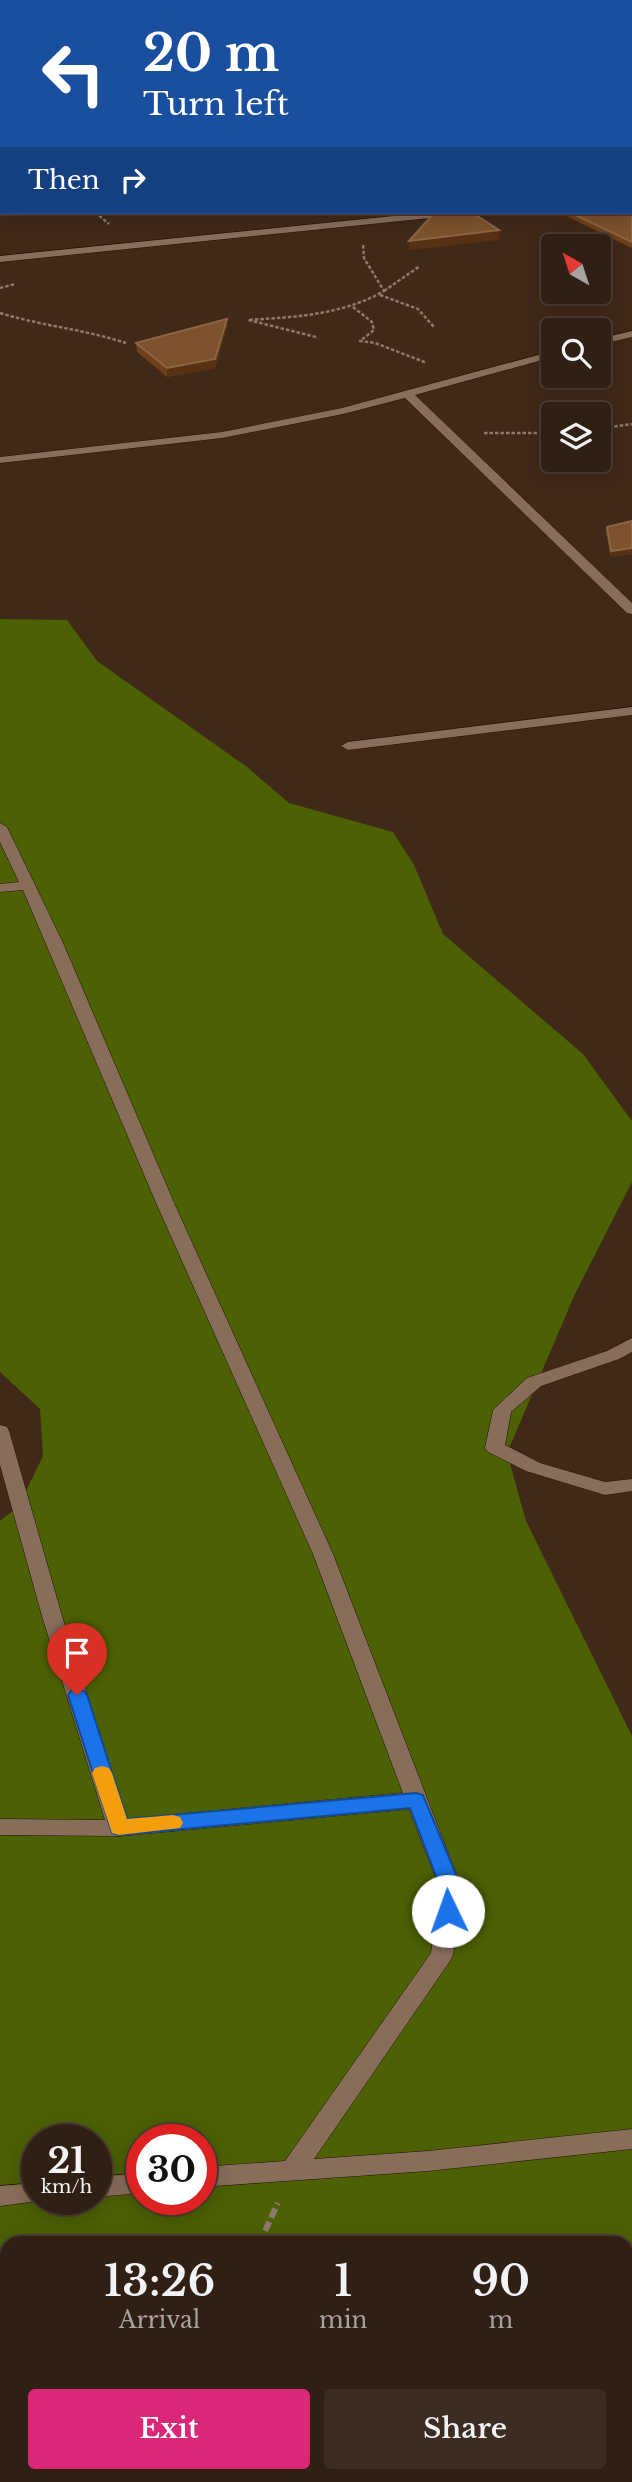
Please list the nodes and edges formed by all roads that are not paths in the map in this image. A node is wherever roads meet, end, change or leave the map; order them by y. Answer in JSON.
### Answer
{"nodes":[{"id":1,"x":439,"y":214,"type":"edge"},
{"id":2,"x":0,"y":259,"type":"edge"},
{"id":3,"x":632,"y":334,"type":"edge"},
{"id":4,"x":611,"y":339,"type":"edge"},
{"id":5,"x":541,"y":357,"type":"edge"},
{"id":6,"x":408,"y":394,"type":"junction"},
{"id":7,"x":0,"y":460,"type":"edge"},
{"id":8,"x":632,"y":610,"type":"edge"},
{"id":9,"x":632,"y":710,"type":"edge"},
{"id":10,"x":348,"y":746,"type":"dead end"},
{"id":11,"x":0,"y":827,"type":"edge"},
{"id":12,"x":29,"y":885,"type":"junction"},
{"id":13,"x":0,"y":888,"type":"edge"},
{"id":14,"x":632,"y":1344,"type":"edge"},
{"id":15,"x":0,"y":1431,"type":"edge"},
{"id":16,"x":632,"y":1485,"type":"edge"},
{"id":17,"x":416,"y":1800,"type":"junction"},
{"id":18,"x":0,"y":1827,"type":"edge"},
{"id":19,"x":119,"y":1828,"type":"junction"},
{"id":20,"x":632,"y":2139,"type":"edge"},
{"id":21,"x":293,"y":2169,"type":"junction"},
{"id":22,"x":217,"y":2176,"type":"edge"},
{"id":23,"x":21,"y":2194,"type":"edge"},
{"id":24,"x":0,"y":2196,"type":"edge"}],
"edges":[{"from":1,"to":2,"type":"street"},
{"from":3,"to":4,"type":"street"},
{"from":5,"to":6,"type":"street"},
{"from":6,"to":7,"type":"street"},
{"from":6,"to":8,"type":"street"},
{"from":9,"to":10,"type":"street"},
{"from":11,"to":12,"type":"street"},
{"from":12,"to":13,"type":"street"},
{"from":12,"to":17,"type":"street"},
{"from":14,"to":16,"type":"street"},
{"from":15,"to":19,"type":"street"},
{"from":17,"to":19,"type":"street"},
{"from":17,"to":21,"type":"street"},
{"from":18,"to":19,"type":"street"},
{"from":20,"to":21,"type":"street"},
{"from":21,"to":22,"type":"street"},
{"from":23,"to":24,"type":"street"}]}
